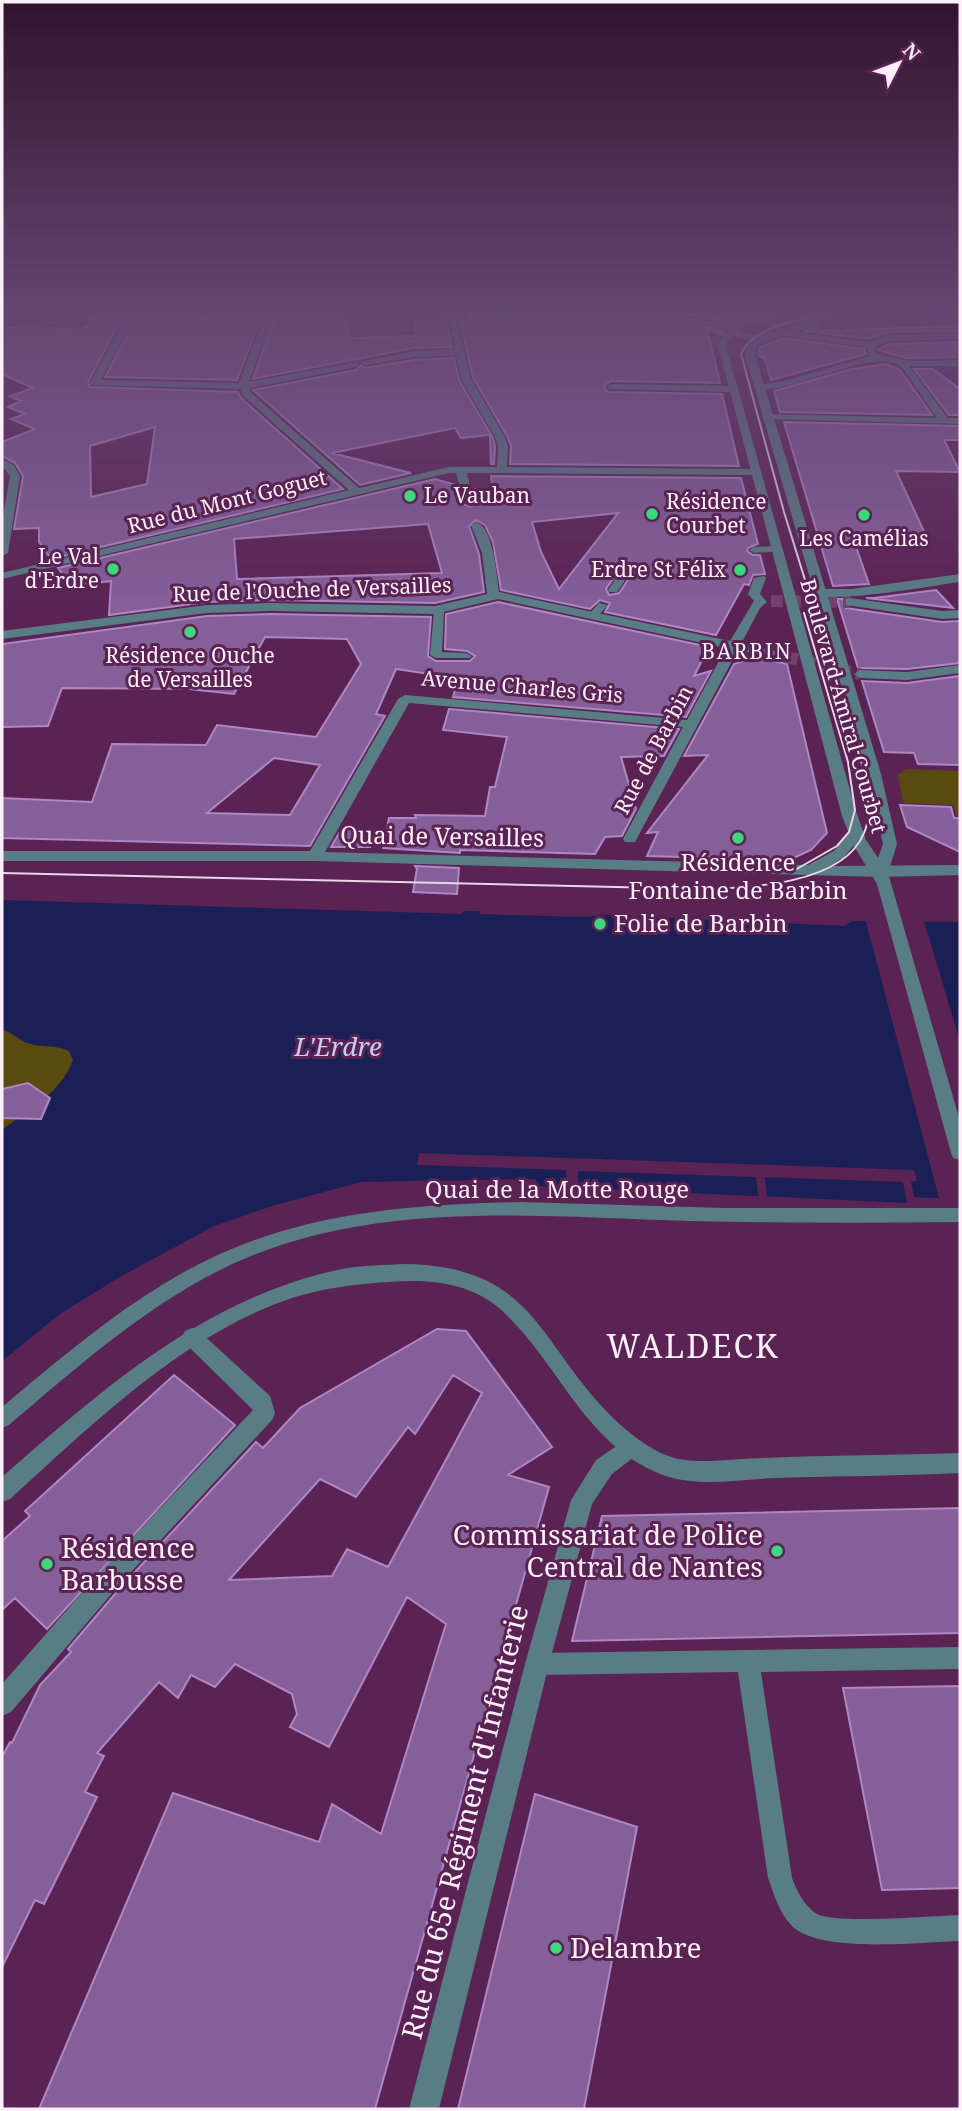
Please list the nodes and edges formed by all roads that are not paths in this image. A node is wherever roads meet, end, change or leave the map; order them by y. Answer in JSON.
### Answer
{"nodes":[{"id":1,"x":265,"y":411,"type":"edge"},
{"id":2,"x":484,"y":411,"type":"edge"},
{"id":3,"x":740,"y":411,"type":"edge"},
{"id":4,"x":765,"y":411,"type":"edge"},
{"id":5,"x":937,"y":411,"type":"edge"},
{"id":6,"x":767,"y":417,"type":"junction"},
{"id":7,"x":945,"y":421,"type":"junction"},
{"id":8,"x":960,"y":421,"type":"edge"},
{"id":9,"x":2,"y":462,"type":"edge"},
{"id":10,"x":461,"y":470,"type":"junction"},
{"id":11,"x":502,"y":470,"type":"junction"},
{"id":12,"x":756,"y":472,"type":"junction"},
{"id":13,"x":15,"y":476,"type":"junction"},
{"id":14,"x":2,"y":479,"type":"edge"},
{"id":15,"x":356,"y":491,"type":"junction"},
{"id":16,"x":469,"y":502,"type":"dead end"},
{"id":17,"x":477,"y":525,"type":"dead end"},
{"id":18,"x":754,"y":550,"type":"dead end"},
{"id":19,"x":777,"y":550,"type":"junction"},
{"id":20,"x":2,"y":553,"type":"edge"},
{"id":21,"x":627,"y":570,"type":"dead end"},
{"id":22,"x":2,"y":576,"type":"edge"},
{"id":23,"x":760,"y":578,"type":"dead end"},
{"id":24,"x":958,"y":582,"type":"edge"},
{"id":25,"x":613,"y":590,"type":"dead end"},
{"id":26,"x":820,"y":593,"type":"junction"},
{"id":27,"x":493,"y":595,"type":"junction"},
{"id":28,"x":850,"y":602,"type":"tunnel mouth"},
{"id":29,"x":439,"y":610,"type":"junction"},
{"id":30,"x":960,"y":614,"type":"edge"},
{"id":31,"x":2,"y":635,"type":"edge"},
{"id":32,"x":735,"y":645,"type":"junction"},
{"id":33,"x":466,"y":656,"type":"dead end"},
{"id":34,"x":786,"y":657,"type":"tunnel mouth"},
{"id":35,"x":960,"y":669,"type":"edge"},
{"id":36,"x":860,"y":674,"type":"tunnel mouth"},
{"id":37,"x":691,"y":724,"type":"junction"},
{"id":38,"x":856,"y":834,"type":"junction"},
{"id":39,"x":630,"y":839,"type":"dead end"},
{"id":40,"x":2,"y":856,"type":"edge"},
{"id":41,"x":316,"y":856,"type":"junction"},
{"id":42,"x":811,"y":870,"type":"junction"},
{"id":43,"x":960,"y":870,"type":"edge"},
{"id":44,"x":881,"y":872,"type":"junction"},
{"id":45,"x":960,"y":1153,"type":"edge"},
{"id":46,"x":960,"y":1215,"type":"edge"},
{"id":47,"x":192,"y":1336,"type":"junction"},
{"id":48,"x":2,"y":1419,"type":"edge"},
{"id":49,"x":630,"y":1447,"type":"junction"},
{"id":50,"x":960,"y":1463,"type":"edge"},
{"id":51,"x":2,"y":1492,"type":"edge"},
{"id":52,"x":960,"y":1658,"type":"edge"},
{"id":53,"x":748,"y":1662,"type":"junction"},
{"id":54,"x":537,"y":1664,"type":"junction"},
{"id":55,"x":2,"y":1703,"type":"edge"},
{"id":56,"x":960,"y":1928,"type":"edge"},
{"id":57,"x":424,"y":2109,"type":"edge"}],
"edges":[{"from":1,"to":15,"type":"street"},
{"from":2,"to":11,"type":"street"},
{"from":3,"to":12,"type":"street","name":"Boulevard Amiral Courbet"},
{"from":4,"to":6,"type":"street","name":"Boulevard Amiral Courbet"},
{"from":5,"to":7,"type":"street"},
{"from":6,"to":7,"type":"street"},
{"from":6,"to":26,"type":"street","name":"Boulevard Amiral Courbet"},
{"from":7,"to":8,"type":"street"},
{"from":9,"to":13,"type":"street"},
{"from":10,"to":11,"type":"street","name":"Rue du Mont Goguet"},
{"from":10,"to":15,"type":"street","name":"Rue du Mont Goguet"},
{"from":10,"to":16,"type":"street"},
{"from":11,"to":12,"type":"street","name":"Rue du Mont Goguet"},
{"from":12,"to":19,"type":"street","name":"Boulevard Amiral Courbet"},
{"from":13,"to":14,"type":"street"},
{"from":13,"to":20,"type":"street"},
{"from":15,"to":22,"type":"street","name":"Rue du Mont Goguet"},
{"from":17,"to":27,"type":"street"},
{"from":18,"to":19,"type":"lane"},
{"from":19,"to":38,"type":"street","name":"Boulevard Amiral Courbet"},
{"from":21,"to":25,"type":"lane"},
{"from":23,"to":32,"type":"street","name":"Rue de Barbin"},
{"from":24,"to":26,"type":"street"},
{"from":26,"to":44,"type":"street","name":"Boulevard Amiral Courbet"},
{"from":27,"to":29,"type":"street","name":"Rue de l'Ouche de Versailles"},
{"from":27,"to":32,"type":"street","name":"Rue de l'Ouche de Versailles"},
{"from":28,"to":30,"type":"street"},
{"from":29,"to":31,"type":"street","name":"Rue de l'Ouche de Versailles"},
{"from":29,"to":33,"type":"lane"},
{"from":32,"to":34,"type":"street","name":"Rue de l'Ouche de Versailles"},
{"from":32,"to":37,"type":"street","name":"Rue de Barbin"},
{"from":35,"to":36,"type":"street"},
{"from":37,"to":39,"type":"street","name":"Rue de Barbin"},
{"from":37,"to":41,"type":"street","name":"Avenue Charles Gris"},
{"from":38,"to":42,"type":"street"},
{"from":38,"to":44,"type":"street","name":"Boulevard Amiral Courbet"},
{"from":40,"to":41,"type":"street","name":"Quai de Versailles"},
{"from":41,"to":42,"type":"street","name":"Quai de Versailles"},
{"from":42,"to":44,"type":"street","name":"Quai de Versailles"},
{"from":43,"to":44,"type":"street","name":"Quai de Versailles"},
{"from":44,"to":45,"type":"street"},
{"from":46,"to":48,"type":"lane","name":"Quai de la Motte Rouge"},
{"from":47,"to":49,"type":"street"},
{"from":47,"to":51,"type":"street"},
{"from":47,"to":55,"type":"street"},
{"from":49,"to":50,"type":"street"},
{"from":49,"to":54,"type":"street","name":"Rue du 65e Régiment d'Infanterie"},
{"from":52,"to":53,"type":"lane"},
{"from":53,"to":54,"type":"lane"},
{"from":53,"to":56,"type":"lane"},
{"from":54,"to":57,"type":"street","name":"Rue du 65e Régiment d'Infanterie"}]}
